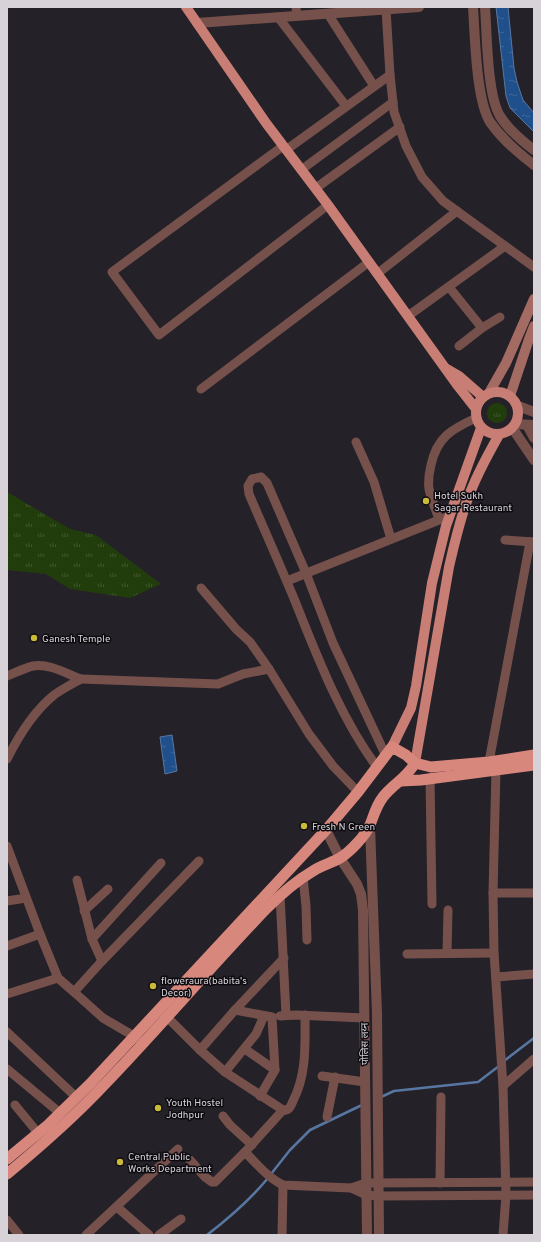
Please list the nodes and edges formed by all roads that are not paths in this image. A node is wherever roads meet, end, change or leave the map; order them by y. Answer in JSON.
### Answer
{"nodes":[{"id":1,"x":186,"y":7,"type":"edge"},
{"id":2,"x":419,"y":7,"type":"edge"},
{"id":3,"x":473,"y":7,"type":"edge"},
{"id":4,"x":485,"y":7,"type":"edge"},
{"id":5,"x":386,"y":9,"type":"junction"},
{"id":6,"x":296,"y":11,"type":"edge"},
{"id":7,"x":328,"y":14,"type":"junction"},
{"id":8,"x":278,"y":17,"type":"junction"},
{"id":9,"x":197,"y":23,"type":"junction"},
{"id":10,"x":390,"y":75,"type":"junction"},
{"id":11,"x":374,"y":86,"type":"junction"},
{"id":12,"x":393,"y":102,"type":"junction"},
{"id":13,"x":346,"y":106,"type":"junction"},
{"id":14,"x":400,"y":127,"type":"junction"},
{"id":15,"x":284,"y":148,"type":"junction"},
{"id":16,"x":534,"y":150,"type":"edge"},
{"id":17,"x":534,"y":165,"type":"edge"},
{"id":18,"x":300,"y":170,"type":"junction"},
{"id":19,"x":316,"y":188,"type":"junction"},
{"id":20,"x":328,"y":205,"type":"junction"},
{"id":21,"x":457,"y":211,"type":"junction"},
{"id":22,"x":505,"y":246,"type":"junction"},
{"id":23,"x":369,"y":262,"type":"junction"},
{"id":24,"x":534,"y":267,"type":"edge"},
{"id":25,"x":377,"y":274,"type":"junction"},
{"id":26,"x":449,"y":286,"type":"junction"},
{"id":27,"x":534,"y":299,"type":"edge"},
{"id":28,"x":408,"y":316,"type":"junction"},
{"id":29,"x":500,"y":317,"type":"dead end"},
{"id":30,"x":534,"y":326,"type":"edge"},
{"id":31,"x":482,"y":328,"type":"junction"},
{"id":32,"x":459,"y":346,"type":"dead end"},
{"id":33,"x":444,"y":367,"type":"junction"},
{"id":34,"x":201,"y":389,"type":"dead end"},
{"id":35,"x":486,"y":395,"type":"junction"},
{"id":36,"x":510,"y":396,"type":"junction"},
{"id":37,"x":518,"y":406,"type":"junction"},
{"id":38,"x":534,"y":412,"type":"edge"},
{"id":39,"x":476,"y":413,"type":"junction"},
{"id":40,"x":531,"y":425,"type":"edge"},
{"id":41,"x":514,"y":426,"type":"junction"},
{"id":42,"x":481,"y":428,"type":"junction"},
{"id":43,"x":499,"y":435,"type":"junction"},
{"id":44,"x":534,"y":438,"type":"edge"},
{"id":45,"x":356,"y":442,"type":"dead end"},
{"id":46,"x":534,"y":460,"type":"edge"},
{"id":47,"x":449,"y":516,"type":"junction"},
{"id":48,"x":439,"y":519,"type":"junction"},
{"id":49,"x":391,"y":539,"type":"junction"},
{"id":50,"x":505,"y":540,"type":"dead end"},
{"id":51,"x":532,"y":542,"type":"edge"},
{"id":52,"x":306,"y":573,"type":"junction"},
{"id":53,"x":287,"y":581,"type":"junction"},
{"id":54,"x":201,"y":588,"type":"dead end"},
{"id":55,"x":269,"y":670,"type":"junction"},
{"id":56,"x":7,"y":676,"type":"edge"},
{"id":57,"x":81,"y":679,"type":"junction"},
{"id":58,"x":389,"y":752,"type":"junction"},
{"id":59,"x":534,"y":755,"type":"edge"},
{"id":60,"x":7,"y":759,"type":"edge"},
{"id":61,"x":415,"y":762,"type":"junction"},
{"id":62,"x":534,"y":764,"type":"edge"},
{"id":63,"x":493,"y":766,"type":"junction"},
{"id":64,"x":377,"y":767,"type":"junction"},
{"id":65,"x":430,"y":778,"type":"junction"},
{"id":66,"x":401,"y":781,"type":"junction"},
{"id":67,"x":358,"y":792,"type":"junction"},
{"id":68,"x":370,"y":827,"type":"junction"},
{"id":69,"x":326,"y":830,"type":"junction"},
{"id":70,"x":7,"y":846,"type":"edge"},
{"id":71,"x":340,"y":858,"type":"junction"},
{"id":72,"x":199,"y":861,"type":"dead end"},
{"id":73,"x":161,"y":863,"type":"dead end"},
{"id":74,"x":304,"y":877,"type":"junction"},
{"id":75,"x":77,"y":880,"type":"dead end"},
{"id":76,"x":108,"y":889,"type":"dead end"},
{"id":77,"x":493,"y":893,"type":"junction"},
{"id":78,"x":534,"y":893,"type":"edge"},
{"id":79,"x":280,"y":895,"type":"junction"},
{"id":80,"x":26,"y":898,"type":"junction"},
{"id":81,"x":7,"y":901,"type":"edge"},
{"id":82,"x":432,"y":904,"type":"dead end"},
{"id":83,"x":448,"y":910,"type":"dead end"},
{"id":84,"x":84,"y":911,"type":"junction"},
{"id":85,"x":40,"y":934,"type":"junction"},
{"id":86,"x":92,"y":939,"type":"junction"},
{"id":87,"x":307,"y":940,"type":"dead end"},
{"id":88,"x":7,"y":946,"type":"edge"},
{"id":89,"x":447,"y":953,"type":"junction"},
{"id":90,"x":494,"y":953,"type":"junction"},
{"id":91,"x":407,"y":954,"type":"dead end"},
{"id":92,"x":284,"y":958,"type":"junction"},
{"id":93,"x":102,"y":961,"type":"junction"},
{"id":94,"x":534,"y":974,"type":"edge"},
{"id":95,"x":496,"y":977,"type":"junction"},
{"id":96,"x":58,"y":978,"type":"junction"},
{"id":97,"x":74,"y":992,"type":"junction"},
{"id":98,"x":7,"y":994,"type":"edge"},
{"id":99,"x":235,"y":1010,"type":"junction"},
{"id":100,"x":286,"y":1015,"type":"junction"},
{"id":101,"x":305,"y":1015,"type":"junction"},
{"id":102,"x":268,"y":1016,"type":"junction"},
{"id":103,"x":167,"y":1017,"type":"junction"},
{"id":104,"x":364,"y":1018,"type":"junction"},
{"id":105,"x":7,"y":1032,"type":"edge"},
{"id":106,"x":139,"y":1039,"type":"junction"},
{"id":107,"x":245,"y":1048,"type":"junction"},
{"id":108,"x":200,"y":1050,"type":"junction"},
{"id":109,"x":534,"y":1059,"type":"edge"},
{"id":110,"x":275,"y":1070,"type":"junction"},
{"id":111,"x":8,"y":1072,"type":"edge"},
{"id":112,"x":225,"y":1072,"type":"junction"},
{"id":113,"x":322,"y":1076,"type":"dead end"},
{"id":114,"x":335,"y":1077,"type":"junction"},
{"id":115,"x":502,"y":1082,"type":"junction"},
{"id":116,"x":365,"y":1084,"type":"junction"},
{"id":117,"x":260,"y":1096,"type":"junction"},
{"id":118,"x":76,"y":1097,"type":"junction"},
{"id":119,"x":441,"y":1097,"type":"dead end"},
{"id":120,"x":15,"y":1105,"type":"dead end"},
{"id":121,"x":283,"y":1110,"type":"junction"},
{"id":122,"x":60,"y":1113,"type":"junction"},
{"id":123,"x":222,"y":1116,"type":"dead end"},
{"id":124,"x":327,"y":1117,"type":"dead end"},
{"id":125,"x":38,"y":1133,"type":"junction"},
{"id":126,"x":252,"y":1145,"type":"junction"},
{"id":127,"x":178,"y":1149,"type":"dead end"},
{"id":128,"x":245,"y":1152,"type":"junction"},
{"id":129,"x":7,"y":1159,"type":"edge"},
{"id":130,"x":190,"y":1160,"type":"dead end"},
{"id":131,"x":7,"y":1174,"type":"edge"},
{"id":132,"x":506,"y":1182,"type":"junction"},
{"id":133,"x":534,"y":1182,"type":"edge"},
{"id":134,"x":366,"y":1183,"type":"junction"},
{"id":135,"x":378,"y":1183,"type":"junction"},
{"id":136,"x":440,"y":1183,"type":"junction"},
{"id":137,"x":281,"y":1184,"type":"junction"},
{"id":138,"x":351,"y":1188,"type":"junction"},
{"id":139,"x":366,"y":1195,"type":"junction"},
{"id":140,"x":506,"y":1195,"type":"junction"},
{"id":141,"x":534,"y":1195,"type":"edge"},
{"id":142,"x":378,"y":1196,"type":"junction"},
{"id":143,"x":117,"y":1207,"type":"junction"},
{"id":144,"x":182,"y":1219,"type":"dead end"},
{"id":145,"x":7,"y":1220,"type":"edge"},
{"id":146,"x":19,"y":1235,"type":"edge"},
{"id":147,"x":86,"y":1235,"type":"edge"},
{"id":148,"x":149,"y":1235,"type":"edge"},
{"id":149,"x":159,"y":1235,"type":"edge"},
{"id":150,"x":282,"y":1235,"type":"edge"},
{"id":151,"x":367,"y":1235,"type":"edge"},
{"id":152,"x":379,"y":1235,"type":"edge"},
{"id":153,"x":502,"y":1235,"type":"edge"}],
"edges":[{"from":1,"to":9,"type":"main road"},
{"from":2,"to":5,"type":"street"},
{"from":3,"to":17,"type":"street"},
{"from":4,"to":16,"type":"street"},
{"from":5,"to":7,"type":"street"},
{"from":5,"to":10,"type":"street"},
{"from":6,"to":7,"type":"street"},
{"from":6,"to":8,"type":"street"},
{"from":7,"to":11,"type":"street"},
{"from":8,"to":9,"type":"street"},
{"from":8,"to":13,"type":"street"},
{"from":9,"to":15,"type":"main road"},
{"from":10,"to":11,"type":"street"},
{"from":10,"to":12,"type":"street"},
{"from":11,"to":13,"type":"street"},
{"from":12,"to":14,"type":"street"},
{"from":12,"to":18,"type":"street"},
{"from":13,"to":15,"type":"street"},
{"from":14,"to":19,"type":"street"},
{"from":14,"to":21,"type":"street"},
{"from":15,"to":18,"type":"main road"},
{"from":15,"to":20,"type":"street"},
{"from":18,"to":19,"type":"main road"},
{"from":19,"to":20,"type":"main road"},
{"from":20,"to":23,"type":"main road"},
{"from":21,"to":22,"type":"street"},
{"from":21,"to":25,"type":"street"},
{"from":22,"to":24,"type":"street"},
{"from":22,"to":26,"type":"street"},
{"from":23,"to":25,"type":"main road"},
{"from":23,"to":34,"type":"street"},
{"from":25,"to":28,"type":"main road"},
{"from":26,"to":28,"type":"street"},
{"from":26,"to":31,"type":"street"},
{"from":27,"to":35,"type":"main road"},
{"from":28,"to":33,"type":"main road"},
{"from":29,"to":31,"type":"street"},
{"from":30,"to":36,"type":"main road"},
{"from":31,"to":32,"type":"street"},
{"from":33,"to":35,"type":"main road"},
{"from":33,"to":39,"type":"main road"},
{"from":35,"to":36,"type":"main road"},
{"from":35,"to":39,"type":"main road"},
{"from":36,"to":37,"type":"main road"},
{"from":37,"to":38,"type":"street"},
{"from":37,"to":41,"type":"main road"},
{"from":39,"to":42,"type":"main road"},
{"from":39,"to":48,"type":"street"},
{"from":40,"to":41,"type":"street"},
{"from":40,"to":44,"type":"street"},
{"from":41,"to":43,"type":"main road"},
{"from":41,"to":46,"type":"street"},
{"from":42,"to":43,"type":"main road"},
{"from":42,"to":47,"type":"main road"},
{"from":43,"to":61,"type":"main road"},
{"from":45,"to":49,"type":"street"},
{"from":47,"to":48,"type":"street"},
{"from":47,"to":58,"type":"main road"},
{"from":48,"to":49,"type":"street"},
{"from":49,"to":52,"type":"street"},
{"from":50,"to":51,"type":"street"},
{"from":51,"to":63,"type":"street"},
{"from":52,"to":53,"type":"street"},
{"from":52,"to":53,"type":"street"},
{"from":52,"to":58,"type":"street"},
{"from":53,"to":64,"type":"street"},
{"from":54,"to":55,"type":"street"},
{"from":55,"to":57,"type":"street"},
{"from":55,"to":67,"type":"street"},
{"from":56,"to":57,"type":"street"},
{"from":57,"to":60,"type":"street"},
{"from":58,"to":61,"type":"highway"},
{"from":58,"to":64,"type":"highway"},
{"from":59,"to":63,"type":"highway"},
{"from":61,"to":63,"type":"highway"},
{"from":61,"to":66,"type":"highway"},
{"from":62,"to":63,"type":"highway"},
{"from":63,"to":65,"type":"highway"},
{"from":63,"to":77,"type":"street"},
{"from":64,"to":67,"type":"highway"},
{"from":65,"to":66,"type":"highway"},
{"from":65,"to":82,"type":"street"},
{"from":66,"to":68,"type":"highway"},
{"from":67,"to":69,"type":"highway"},
{"from":68,"to":71,"type":"highway"},
{"from":68,"to":135,"type":"street"},
{"from":69,"to":71,"type":"street","name":"पोलिस लय्न"},
{"from":69,"to":106,"type":"highway"},
{"from":70,"to":80,"type":"street"},
{"from":71,"to":74,"type":"highway"},
{"from":71,"to":104,"type":"street","name":"पोलिस लय्न"},
{"from":72,"to":93,"type":"street"},
{"from":73,"to":86,"type":"street"},
{"from":74,"to":79,"type":"highway"},
{"from":74,"to":87,"type":"street"},
{"from":75,"to":84,"type":"street"},
{"from":76,"to":84,"type":"street"},
{"from":77,"to":78,"type":"street"},
{"from":77,"to":90,"type":"street"},
{"from":79,"to":92,"type":"street"},
{"from":79,"to":103,"type":"highway"},
{"from":80,"to":81,"type":"street"},
{"from":80,"to":85,"type":"street"},
{"from":83,"to":89,"type":"street"},
{"from":84,"to":86,"type":"street"},
{"from":85,"to":88,"type":"street"},
{"from":85,"to":96,"type":"street"},
{"from":86,"to":93,"type":"street"},
{"from":89,"to":90,"type":"street"},
{"from":89,"to":91,"type":"street"},
{"from":90,"to":95,"type":"street"},
{"from":92,"to":99,"type":"street"},
{"from":92,"to":100,"type":"street"},
{"from":93,"to":97,"type":"street"},
{"from":94,"to":95,"type":"street"},
{"from":95,"to":115,"type":"street"},
{"from":96,"to":97,"type":"street"},
{"from":96,"to":98,"type":"street"},
{"from":97,"to":106,"type":"street"},
{"from":99,"to":102,"type":"street"},
{"from":99,"to":108,"type":"street"},
{"from":100,"to":101,"type":"street"},
{"from":100,"to":102,"type":"street"},
{"from":101,"to":104,"type":"street"},
{"from":101,"to":121,"type":"street"},
{"from":102,"to":107,"type":"street"},
{"from":102,"to":110,"type":"street"},
{"from":103,"to":106,"type":"highway"},
{"from":103,"to":108,"type":"street"},
{"from":104,"to":116,"type":"street","name":"पोलिस लय्न"},
{"from":105,"to":118,"type":"street"},
{"from":106,"to":118,"type":"highway"},
{"from":106,"to":131,"type":"highway"},
{"from":107,"to":110,"type":"street"},
{"from":107,"to":112,"type":"street"},
{"from":108,"to":112,"type":"street"},
{"from":109,"to":115,"type":"street"},
{"from":110,"to":117,"type":"street"},
{"from":111,"to":122,"type":"street"},
{"from":112,"to":117,"type":"street"},
{"from":113,"to":114,"type":"street"},
{"from":114,"to":116,"type":"street"},
{"from":114,"to":124,"type":"street"},
{"from":115,"to":132,"type":"street"},
{"from":116,"to":134,"type":"street","name":"पोलिस लय्न"},
{"from":117,"to":121,"type":"street"},
{"from":118,"to":122,"type":"highway"},
{"from":119,"to":136,"type":"street"},
{"from":120,"to":125,"type":"street"},
{"from":121,"to":126,"type":"street"},
{"from":122,"to":125,"type":"highway"},
{"from":123,"to":126,"type":"street"},
{"from":125,"to":129,"type":"highway"},
{"from":126,"to":128,"type":"street"},
{"from":127,"to":143,"type":"street"},
{"from":128,"to":130,"type":"street"},
{"from":128,"to":137,"type":"street"},
{"from":132,"to":133,"type":"street"},
{"from":132,"to":136,"type":"street"},
{"from":132,"to":140,"type":"street"},
{"from":134,"to":135,"type":"street"},
{"from":134,"to":138,"type":"street"},
{"from":134,"to":139,"type":"street","name":"पोलिस लय्न"},
{"from":135,"to":136,"type":"street"},
{"from":135,"to":142,"type":"street"},
{"from":137,"to":138,"type":"street"},
{"from":137,"to":150,"type":"street"},
{"from":138,"to":139,"type":"street"},
{"from":139,"to":142,"type":"street"},
{"from":139,"to":151,"type":"street","name":"पोलिस लय्न"},
{"from":140,"to":141,"type":"street"},
{"from":140,"to":142,"type":"street"},
{"from":140,"to":153,"type":"street"},
{"from":142,"to":152,"type":"street"},
{"from":143,"to":147,"type":"street"},
{"from":143,"to":148,"type":"street"},
{"from":144,"to":149,"type":"street"},
{"from":145,"to":146,"type":"street"}]}
